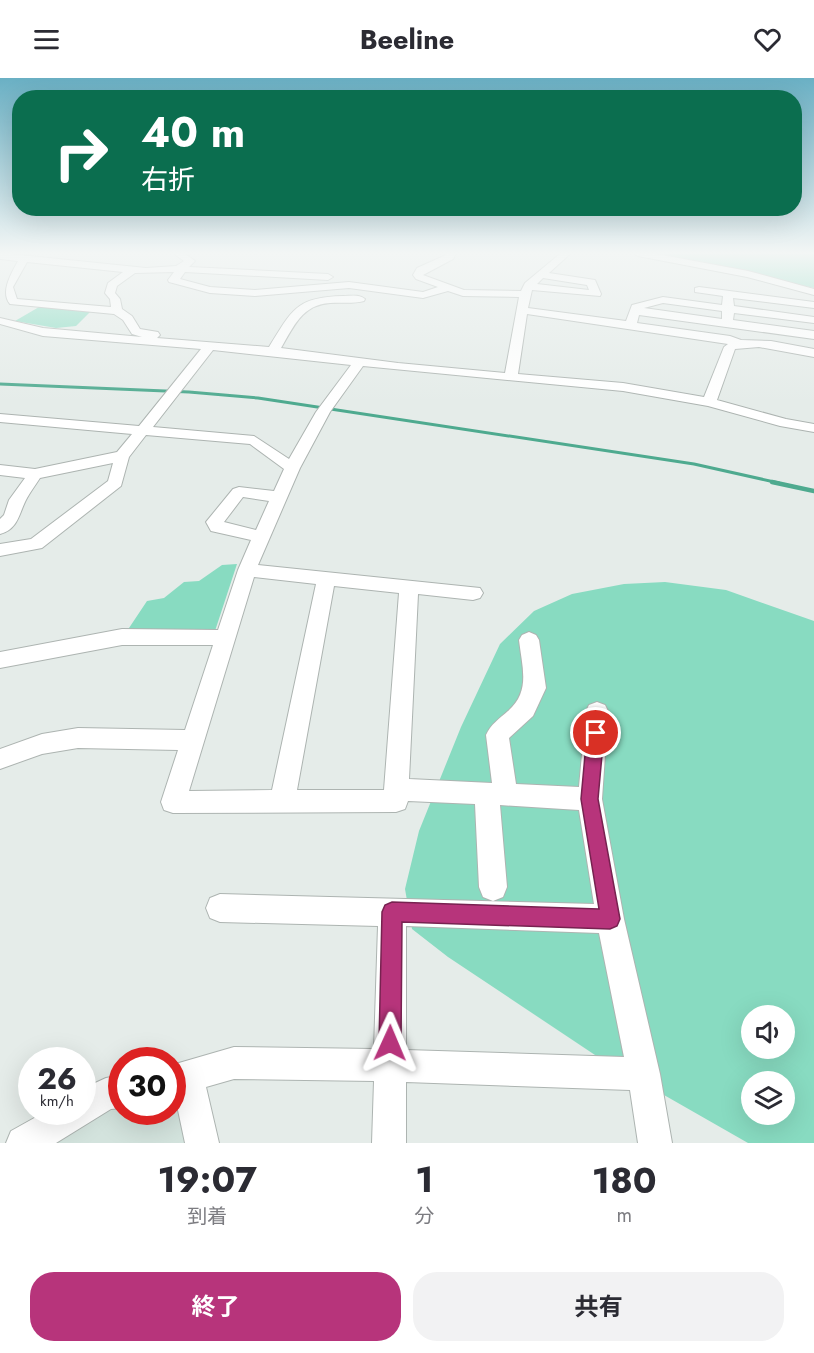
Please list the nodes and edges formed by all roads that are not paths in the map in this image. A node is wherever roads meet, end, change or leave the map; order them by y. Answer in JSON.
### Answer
{"nodes":[{"id":1,"x":22,"y":303,"type":"edge"},
{"id":2,"x":116,"y":303,"type":"edge"},
{"id":3,"x":315,"y":303,"type":"edge"},
{"id":4,"x":524,"y":303,"type":"edge"},
{"id":5,"x":653,"y":303,"type":"edge"},
{"id":6,"x":685,"y":303,"type":"edge"},
{"id":7,"x":728,"y":303,"type":"edge"},
{"id":8,"x":796,"y":303,"type":"edge"},
{"id":9,"x":814,"y":305,"type":"edge"},
{"id":10,"x":728,"y":308,"type":"junction"},
{"id":11,"x":522,"y":310,"type":"junction"},
{"id":12,"x":635,"y":310,"type":"junction"},
{"id":13,"x":117,"y":311,"type":"junction"},
{"id":14,"x":814,"y":320,"type":"edge"},
{"id":15,"x":0,"y":321,"type":"edge"},
{"id":16,"x":729,"y":323,"type":"junction"},
{"id":17,"x":630,"y":326,"type":"junction"},
{"id":18,"x":814,"y":335,"type":"edge"},
{"id":19,"x":734,"y":342,"type":"junction"},
{"id":20,"x":183,"y":344,"type":"junction"},
{"id":21,"x":210,"y":346,"type":"junction"},
{"id":22,"x":273,"y":351,"type":"junction"},
{"id":23,"x":814,"y":353,"type":"edge"},
{"id":24,"x":359,"y":363,"type":"junction"},
{"id":25,"x":511,"y":377,"type":"junction"},
{"id":26,"x":709,"y":402,"type":"junction"},
{"id":27,"x":0,"y":418,"type":"edge"},
{"id":28,"x":814,"y":428,"type":"edge"},
{"id":29,"x":142,"y":429,"type":"junction"},
{"id":30,"x":122,"y":456,"type":"junction"},
{"id":31,"x":292,"y":468,"type":"junction"},
{"id":32,"x":0,"y":470,"type":"edge"},
{"id":33,"x":35,"y":474,"type":"junction"},
{"id":34,"x":279,"y":497,"type":"junction"},
{"id":35,"x":0,"y":529,"type":"edge"},
{"id":36,"x":262,"y":537,"type":"junction"},
{"id":37,"x":0,"y":550,"type":"edge"},
{"id":38,"x":247,"y":570,"type":"junction"},
{"id":39,"x":326,"y":579,"type":"junction"},
{"id":40,"x":409,"y":587,"type":"junction"},
{"id":41,"x":473,"y":593,"type":"dead end"},
{"id":42,"x":225,"y":638,"type":"junction"},
{"id":43,"x":530,"y":640,"type":"dead end"},
{"id":44,"x":0,"y":660,"type":"edge"},
{"id":45,"x":597,"y":711,"type":"dead end"},
{"id":46,"x":191,"y":740,"type":"junction"},
{"id":47,"x":0,"y":759,"type":"edge"},
{"id":48,"x":398,"y":789,"type":"junction"},
{"id":49,"x":496,"y":795,"type":"junction"},
{"id":50,"x":590,"y":799,"type":"junction"},
{"id":51,"x":282,"y":802,"type":"junction"},
{"id":52,"x":493,"y":887,"type":"dead end"},
{"id":53,"x":220,"y":908,"type":"dead end"},
{"id":54,"x":392,"y":912,"type":"junction"},
{"id":55,"x":610,"y":919,"type":"junction"},
{"id":56,"x":390,"y":1065,"type":"junction"},
{"id":57,"x":644,"y":1074,"type":"junction"},
{"id":58,"x":186,"y":1077,"type":"edge"},
{"id":59,"x":186,"y":1096,"type":"edge"},
{"id":60,"x":54,"y":1125,"type":"edge"},
{"id":61,"x":23,"y":1143,"type":"edge"},
{"id":62,"x":202,"y":1143,"type":"edge"},
{"id":63,"x":389,"y":1143,"type":"edge"},
{"id":64,"x":655,"y":1143,"type":"edge"}],
"edges":[{"from":1,"to":13,"type":"street"},
{"from":2,"to":13,"type":"street"},
{"from":3,"to":22,"type":"street"},
{"from":4,"to":11,"type":"street"},
{"from":5,"to":12,"type":"street"},
{"from":6,"to":10,"type":"street"},
{"from":7,"to":10,"type":"street"},
{"from":8,"to":9,"type":"street"},
{"from":10,"to":14,"type":"street"},
{"from":10,"to":16,"type":"street"},
{"from":11,"to":17,"type":"street"},
{"from":11,"to":25,"type":"street"},
{"from":12,"to":16,"type":"street"},
{"from":12,"to":17,"type":"street"},
{"from":13,"to":20,"type":"street"},
{"from":15,"to":20,"type":"street"},
{"from":16,"to":18,"type":"street"},
{"from":16,"to":19,"type":"street"},
{"from":17,"to":19,"type":"street"},
{"from":19,"to":23,"type":"street"},
{"from":19,"to":26,"type":"street"},
{"from":20,"to":21,"type":"street"},
{"from":21,"to":22,"type":"street"},
{"from":21,"to":29,"type":"street"},
{"from":22,"to":24,"type":"street"},
{"from":24,"to":25,"type":"street"},
{"from":24,"to":31,"type":"street"},
{"from":25,"to":26,"type":"street"},
{"from":26,"to":28,"type":"street"},
{"from":27,"to":29,"type":"street"},
{"from":29,"to":30,"type":"street"},
{"from":29,"to":31,"type":"street"},
{"from":30,"to":33,"type":"street"},
{"from":30,"to":37,"type":"street"},
{"from":31,"to":34,"type":"street"},
{"from":32,"to":33,"type":"street"},
{"from":33,"to":35,"type":"street"},
{"from":34,"to":36,"type":"street"},
{"from":34,"to":36,"type":"street"},
{"from":36,"to":38,"type":"street"},
{"from":38,"to":39,"type":"street"},
{"from":38,"to":42,"type":"street"},
{"from":39,"to":40,"type":"street"},
{"from":39,"to":51,"type":"street"},
{"from":40,"to":41,"type":"street"},
{"from":40,"to":48,"type":"street"},
{"from":42,"to":44,"type":"street"},
{"from":42,"to":46,"type":"street"},
{"from":43,"to":49,"type":"street"},
{"from":45,"to":50,"type":"street"},
{"from":46,"to":47,"type":"street"},
{"from":46,"to":51,"type":"street"},
{"from":48,"to":49,"type":"street"},
{"from":48,"to":51,"type":"street"},
{"from":49,"to":50,"type":"street"},
{"from":49,"to":52,"type":"street"},
{"from":50,"to":55,"type":"street"},
{"from":53,"to":54,"type":"street"},
{"from":54,"to":55,"type":"street"},
{"from":54,"to":56,"type":"street"},
{"from":55,"to":57,"type":"street"},
{"from":56,"to":57,"type":"street"},
{"from":56,"to":58,"type":"street"},
{"from":56,"to":63,"type":"street"},
{"from":57,"to":64,"type":"street"},
{"from":59,"to":62,"type":"street"},
{"from":60,"to":61,"type":"street"}]}
